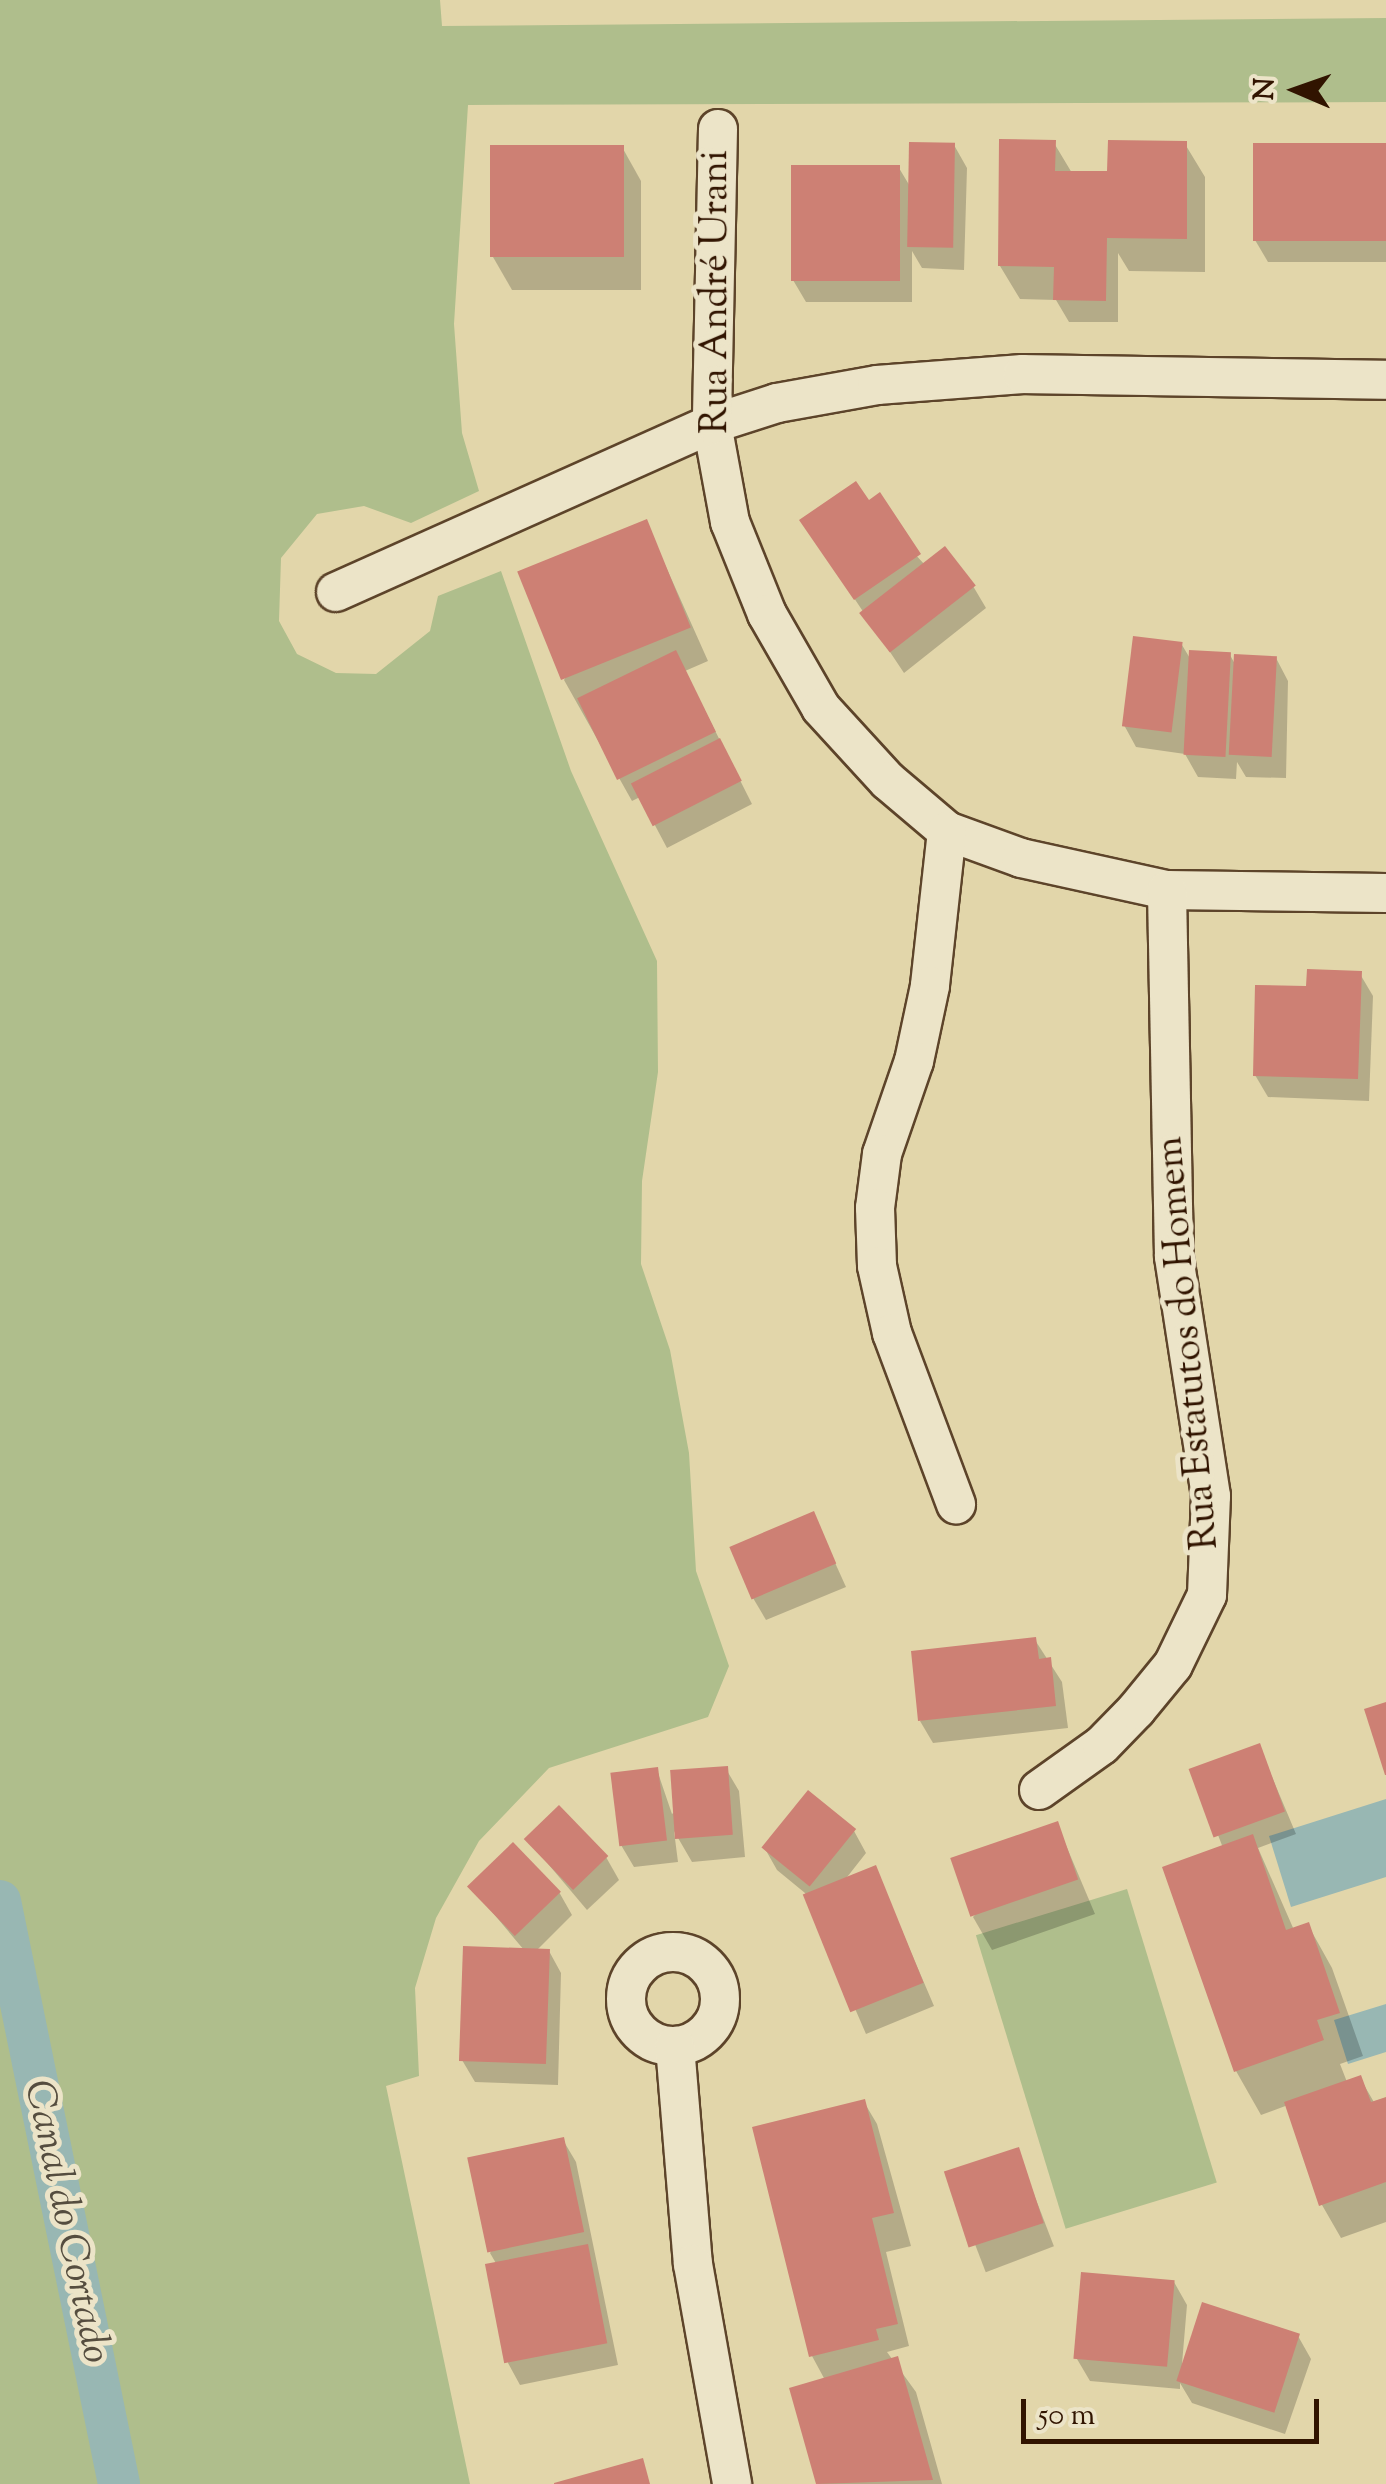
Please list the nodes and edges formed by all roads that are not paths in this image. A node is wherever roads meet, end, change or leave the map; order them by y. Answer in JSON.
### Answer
{"nodes":[{"id":1,"x":718,"y":129,"type":"dead end"},
{"id":2,"x":1386,"y":380,"type":"edge"},
{"id":3,"x":712,"y":424,"type":"junction"},
{"id":4,"x":336,"y":592,"type":"dead end"},
{"id":5,"x":947,"y":831,"type":"junction"},
{"id":6,"x":1167,"y":890,"type":"junction"},
{"id":7,"x":1386,"y":893,"type":"edge"},
{"id":8,"x":956,"y":1504,"type":"dead end"},
{"id":9,"x":1039,"y":1790,"type":"dead end"},
{"id":10,"x":675,"y":2046,"type":"dead end"},
{"id":11,"x":732,"y":2484,"type":"edge"}],
"edges":[{"from":1,"to":3,"type":"street","name":"Rua André Urani"},
{"from":2,"to":3,"type":"street"},
{"from":3,"to":4,"type":"street"},
{"from":3,"to":5,"type":"street","name":"Rua André Urani"},
{"from":5,"to":6,"type":"street","name":"Rua André Urani"},
{"from":5,"to":8,"type":"street"},
{"from":6,"to":7,"type":"street","name":"Rua André Urani"},
{"from":6,"to":9,"type":"street","name":"Rua Estatutos do Homem"},
{"from":10,"to":11,"type":"street"}]}
